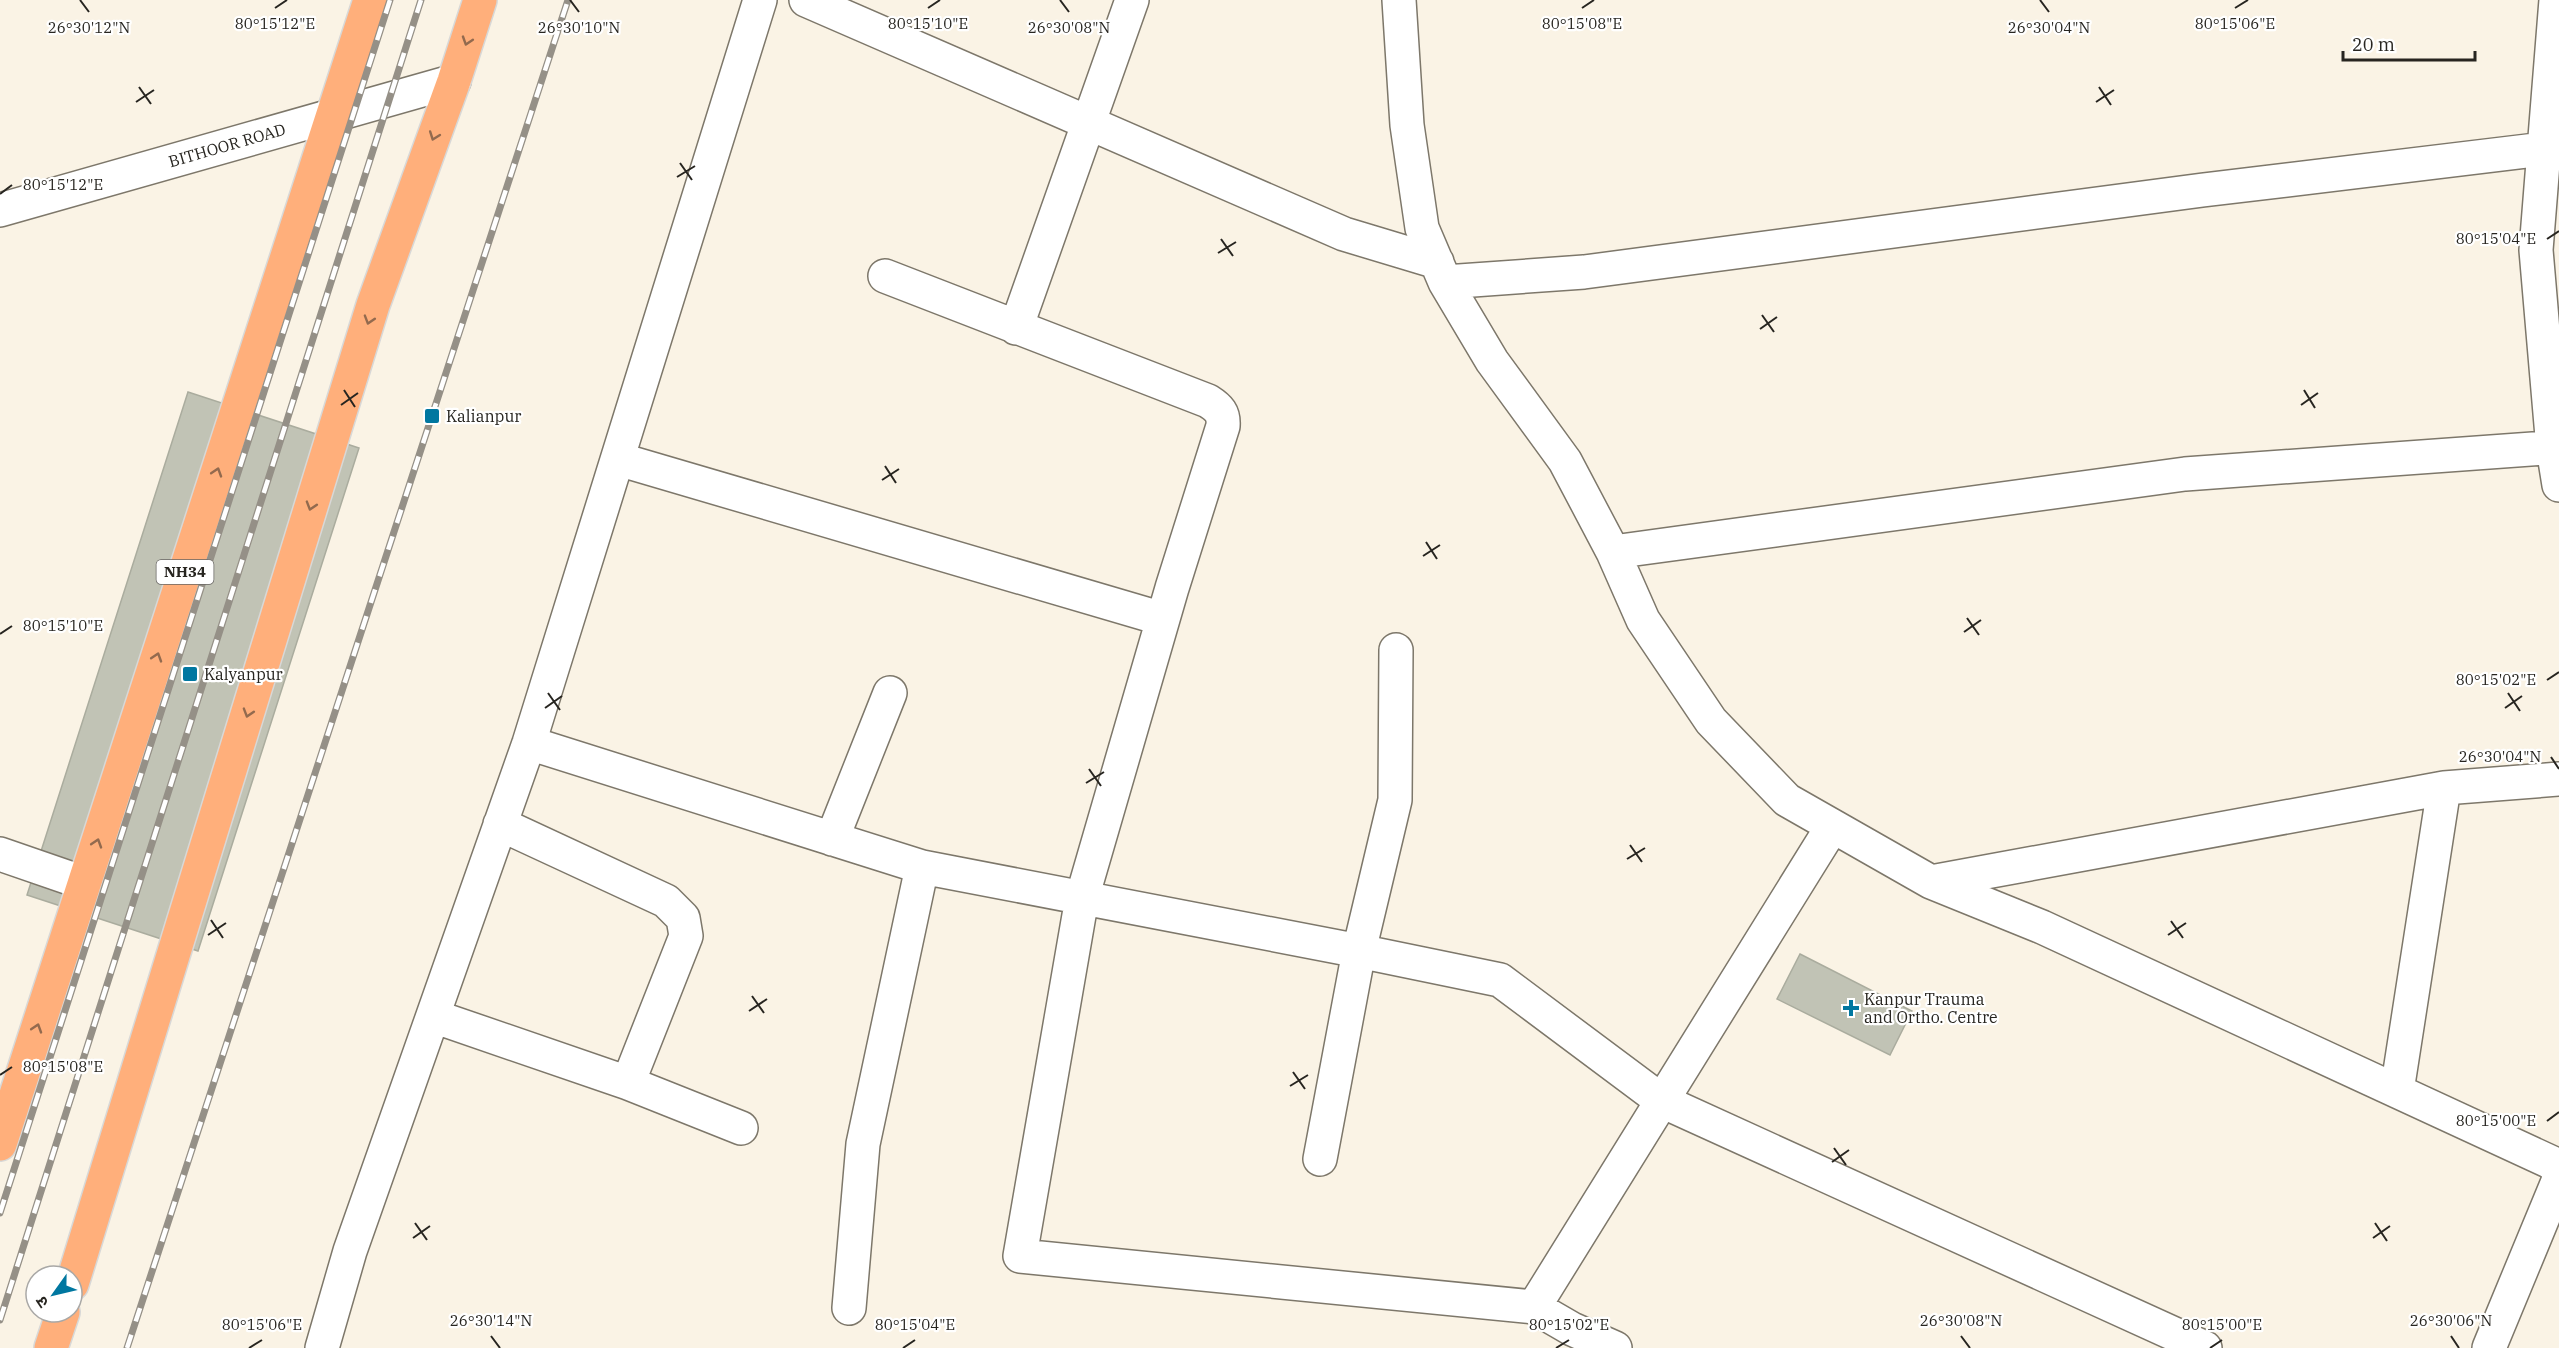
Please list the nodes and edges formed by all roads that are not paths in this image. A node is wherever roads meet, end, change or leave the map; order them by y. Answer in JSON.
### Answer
{"nodes":[{"id":1,"x":370,"y":0,"type":"edge"},
{"id":2,"x":480,"y":0,"type":"edge"},
{"id":3,"x":760,"y":0,"type":"edge"},
{"id":4,"x":1132,"y":0,"type":"edge"},
{"id":5,"x":1399,"y":0,"type":"edge"},
{"id":6,"x":2556,"y":0,"type":"edge"},
{"id":7,"x":816,"y":2,"type":"edge"},
{"id":8,"x":454,"y":81,"type":"junction"},
{"id":9,"x":332,"y":116,"type":"junction"},
{"id":10,"x":1088,"y":123,"type":"junction"},
{"id":11,"x":2544,"y":149,"type":"junction"},
{"id":12,"x":0,"y":210,"type":"edge"},
{"id":13,"x":1441,"y":272,"type":"junction"},
{"id":14,"x":885,"y":276,"type":"dead end"},
{"id":15,"x":1016,"y":328,"type":"junction"},
{"id":16,"x":2556,"y":447,"type":"edge"},
{"id":17,"x":618,"y":459,"type":"junction"},
{"id":18,"x":2559,"y":485,"type":"edge"},
{"id":19,"x":1613,"y":552,"type":"junction"},
{"id":20,"x":1163,"y":619,"type":"junction"},
{"id":21,"x":1396,"y":650,"type":"dead end"},
{"id":22,"x":890,"y":693,"type":"dead end"},
{"id":23,"x":529,"y":742,"type":"junction"},
{"id":24,"x":2559,"y":779,"type":"edge"},
{"id":25,"x":2444,"y":788,"type":"junction"},
{"id":26,"x":500,"y":824,"type":"junction"},
{"id":27,"x":1832,"y":826,"type":"junction"},
{"id":28,"x":832,"y":839,"type":"junction"},
{"id":29,"x":0,"y":854,"type":"edge"},
{"id":30,"x":922,"y":867,"type":"junction"},
{"id":31,"x":1931,"y":882,"type":"junction"},
{"id":32,"x":84,"y":883,"type":"junction"},
{"id":33,"x":1082,"y":898,"type":"junction"},
{"id":34,"x":1359,"y":951,"type":"junction"},
{"id":35,"x":433,"y":1016,"type":"junction"},
{"id":36,"x":628,"y":1083,"type":"junction"},
{"id":37,"x":2397,"y":1091,"type":"junction"},
{"id":38,"x":1662,"y":1101,"type":"junction"},
{"id":39,"x":6,"y":1107,"type":"edge"},
{"id":40,"x":741,"y":1128,"type":"dead end"},
{"id":41,"x":0,"y":1144,"type":"edge"},
{"id":42,"x":1320,"y":1159,"type":"dead end"},
{"id":43,"x":2559,"y":1166,"type":"edge"},
{"id":44,"x":2559,"y":1179,"type":"edge"},
{"id":45,"x":78,"y":1264,"type":"edge"},
{"id":46,"x":1534,"y":1307,"type":"junction"},
{"id":47,"x":849,"y":1308,"type":"dead end"},
{"id":48,"x":59,"y":1324,"type":"edge"},
{"id":49,"x":1570,"y":1339,"type":"edge"},
{"id":50,"x":51,"y":1348,"type":"edge"},
{"id":51,"x":322,"y":1348,"type":"edge"},
{"id":52,"x":1615,"y":1348,"type":"edge"},
{"id":53,"x":2205,"y":1348,"type":"edge"},
{"id":54,"x":2489,"y":1348,"type":"edge"}],
"edges":[{"from":1,"to":9,"type":"highway","number":"NH34"},
{"from":2,"to":8,"type":"highway","one_way":true},
{"from":3,"to":17,"type":"street"},
{"from":4,"to":10,"type":"street"},
{"from":5,"to":13,"type":"street"},
{"from":6,"to":11,"type":"street"},
{"from":7,"to":10,"type":"street"},
{"from":8,"to":9,"type":"street","name":"BITHOOR ROAD"},
{"from":8,"to":45,"type":"highway","one_way":true},
{"from":9,"to":12,"type":"street","name":"BITHOOR ROAD"},
{"from":32,"to":9,"type":"highway","number":"NH34","one_way":true},
{"from":10,"to":13,"type":"street"},
{"from":10,"to":15,"type":"street"},
{"from":11,"to":13,"type":"street"},
{"from":11,"to":16,"type":"street"},
{"from":13,"to":19,"type":"street"},
{"from":14,"to":15,"type":"street"},
{"from":15,"to":20,"type":"street"},
{"from":16,"to":18,"type":"street"},
{"from":16,"to":19,"type":"street"},
{"from":17,"to":20,"type":"street"},
{"from":17,"to":23,"type":"street"},
{"from":19,"to":27,"type":"street"},
{"from":20,"to":33,"type":"street"},
{"from":21,"to":34,"type":"street"},
{"from":22,"to":28,"type":"street"},
{"from":23,"to":26,"type":"street"},
{"from":23,"to":28,"type":"street"},
{"from":24,"to":25,"type":"street"},
{"from":25,"to":31,"type":"street"},
{"from":25,"to":37,"type":"street"},
{"from":26,"to":35,"type":"street"},
{"from":26,"to":36,"type":"street"},
{"from":27,"to":31,"type":"street"},
{"from":27,"to":38,"type":"street"},
{"from":28,"to":30,"type":"street"},
{"from":29,"to":32,"type":"street"},
{"from":30,"to":33,"type":"street"},
{"from":30,"to":47,"type":"street"},
{"from":31,"to":37,"type":"street"},
{"from":39,"to":32,"type":"highway","number":"NH34","one_way":true},
{"from":33,"to":34,"type":"street"},
{"from":33,"to":46,"type":"street"},
{"from":34,"to":38,"type":"street"},
{"from":34,"to":42,"type":"street"},
{"from":35,"to":36,"type":"street"},
{"from":35,"to":51,"type":"street"},
{"from":36,"to":40,"type":"street"},
{"from":37,"to":43,"type":"street"},
{"from":38,"to":46,"type":"street"},
{"from":38,"to":53,"type":"street"},
{"from":39,"to":41,"type":"highway","number":"NH34"},
{"from":44,"to":54,"type":"street"},
{"from":46,"to":49,"type":"street"},
{"from":48,"to":50,"type":"highway"},
{"from":49,"to":52,"type":"street"}]}
